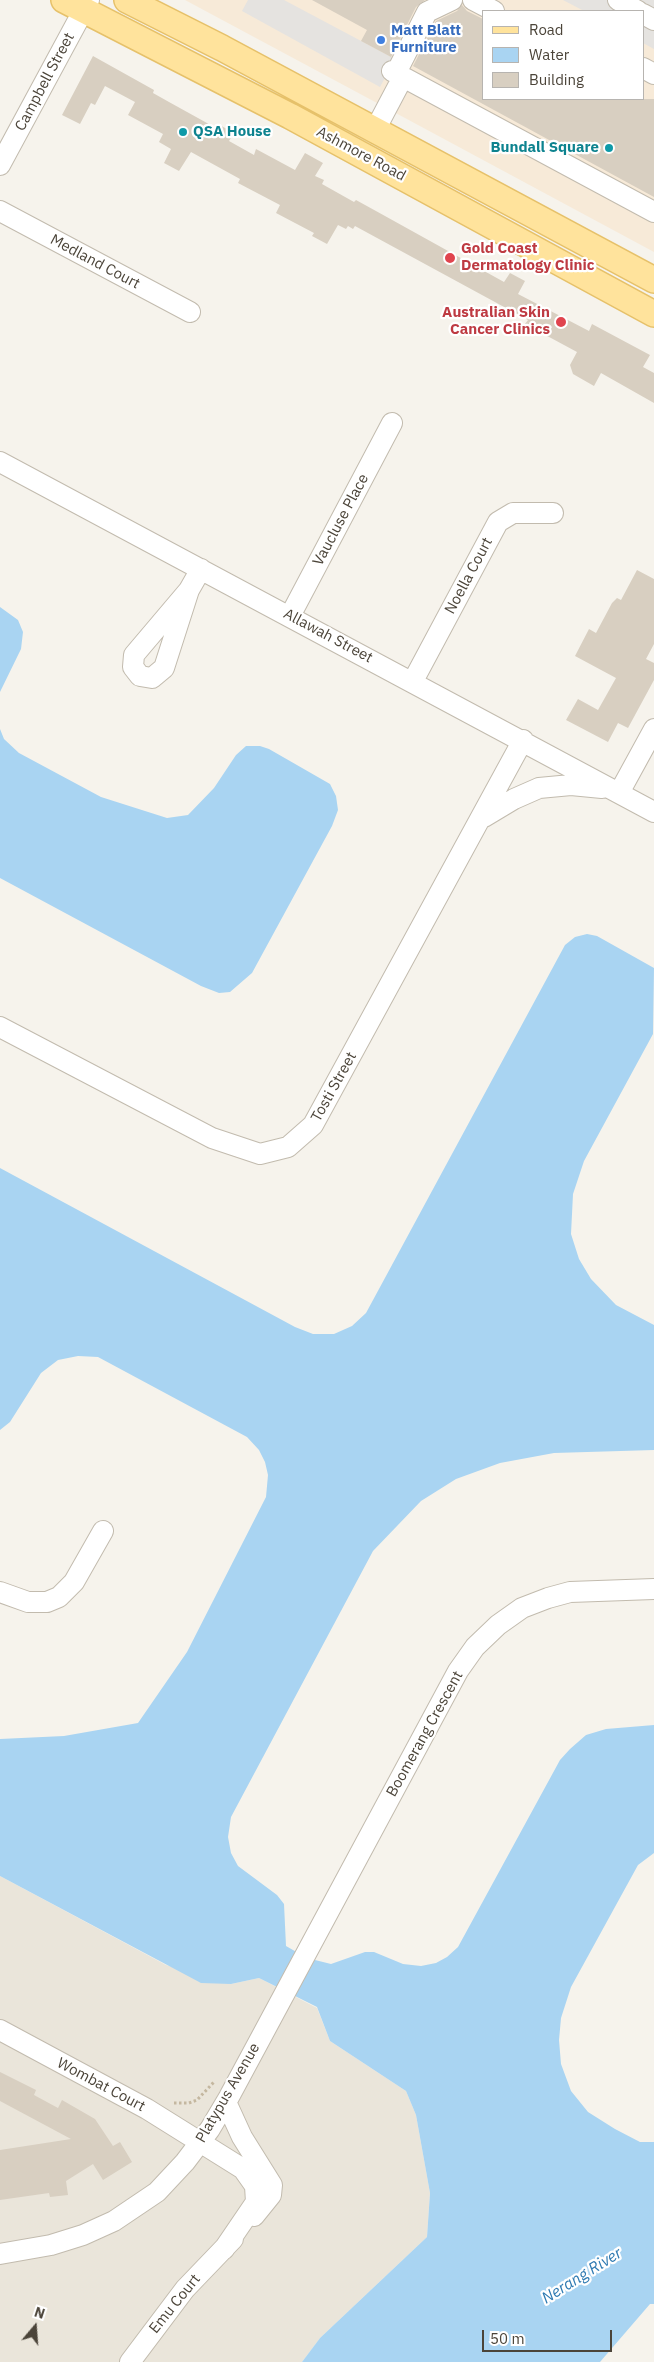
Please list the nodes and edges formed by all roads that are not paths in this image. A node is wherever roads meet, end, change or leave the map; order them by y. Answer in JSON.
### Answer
{"nodes":[{"id":1,"x":127,"y":0,"type":"edge"},
{"id":2,"x":452,"y":0,"type":"edge"},
{"id":3,"x":473,"y":0,"type":"edge"},
{"id":4,"x":618,"y":0,"type":"edge"},
{"id":5,"x":79,"y":3,"type":"edge"},
{"id":6,"x":492,"y":10,"type":"edge"},
{"id":7,"x":636,"y":10,"type":"edge"},
{"id":8,"x":396,"y":73,"type":"junction"},
{"id":9,"x":375,"y":130,"type":"junction"},
{"id":10,"x":0,"y":165,"type":"edge"},
{"id":11,"x":0,"y":211,"type":"edge"},
{"id":12,"x":654,"y":212,"type":"edge"},
{"id":13,"x":654,"y":280,"type":"edge"},
{"id":14,"x":190,"y":312,"type":"dead end"},
{"id":15,"x":654,"y":314,"type":"edge"},
{"id":16,"x":392,"y":423,"type":"dead end"},
{"id":17,"x":0,"y":462,"type":"edge"},
{"id":18,"x":553,"y":513,"type":"dead end"},
{"id":19,"x":201,"y":568,"type":"junction"},
{"id":20,"x":189,"y":590,"type":"dead end"},
{"id":21,"x":290,"y":616,"type":"junction"},
{"id":22,"x":413,"y":681,"type":"junction"},
{"id":23,"x":654,"y":729,"type":"edge"},
{"id":24,"x":523,"y":740,"type":"junction"},
{"id":25,"x":615,"y":791,"type":"junction"},
{"id":26,"x":654,"y":812,"type":"edge"},
{"id":27,"x":481,"y":819,"type":"junction"},
{"id":28,"x":0,"y":1027,"type":"edge"},
{"id":29,"x":103,"y":1530,"type":"dead end"},
{"id":30,"x":654,"y":1589,"type":"edge"},
{"id":31,"x":0,"y":1592,"type":"edge"},
{"id":32,"x":284,"y":1994,"type":"joint"},
{"id":33,"x":0,"y":2030,"type":"edge"},
{"id":34,"x":226,"y":2102,"type":"junction"},
{"id":35,"x":200,"y":2143,"type":"junction"},
{"id":36,"x":224,"y":2249,"type":"junction"},
{"id":37,"x":0,"y":2254,"type":"edge"},
{"id":38,"x":130,"y":2362,"type":"edge"}],
"edges":[{"from":1,"to":9,"type":"main road","name":"Ashmore Road"},
{"from":2,"to":8,"type":"street"},
{"from":3,"to":6,"type":"street"},
{"from":4,"to":7,"type":"street"},
{"from":5,"to":10,"type":"street","name":"Campbell Street"},
{"from":5,"to":15,"type":"main road","name":"Ashmore Road"},
{"from":8,"to":9,"type":"street"},
{"from":8,"to":12,"type":"street"},
{"from":9,"to":13,"type":"main road","name":"Ashmore Road"},
{"from":11,"to":14,"type":"street","name":"Medland Court"},
{"from":16,"to":21,"type":"street","name":"Vaucluse Place"},
{"from":17,"to":19,"type":"street","name":"Allawah Street"},
{"from":18,"to":22,"type":"street","name":"Noella Court"},
{"from":19,"to":20,"type":"street"},
{"from":19,"to":21,"type":"street","name":"Allawah Street"},
{"from":21,"to":22,"type":"street","name":"Allawah Street"},
{"from":22,"to":24,"type":"street","name":"Allawah Street"},
{"from":23,"to":25,"type":"street"},
{"from":24,"to":25,"type":"street","name":"Allawah Street"},
{"from":24,"to":27,"type":"street","name":"Tosti Street"},
{"from":25,"to":26,"type":"street","name":"Allawah Street"},
{"from":25,"to":27,"type":"street"},
{"from":27,"to":28,"type":"street","name":"Tosti Street"},
{"from":29,"to":31,"type":"street"},
{"from":30,"to":32,"type":"street","name":"Boomerang Crescent"},
{"from":32,"to":34,"type":"street","name":"Platypus Avenue"},
{"from":33,"to":35,"type":"street","name":"Wombat Court"},
{"from":34,"to":35,"type":"street","name":"Platypus Avenue"},
{"from":34,"to":36,"type":"street","name":"Emu Court"},
{"from":35,"to":36,"type":"street","name":"Emu Court"},
{"from":35,"to":37,"type":"street","name":"Platypus Avenue"},
{"from":36,"to":38,"type":"street","name":"Emu Court"}]}
